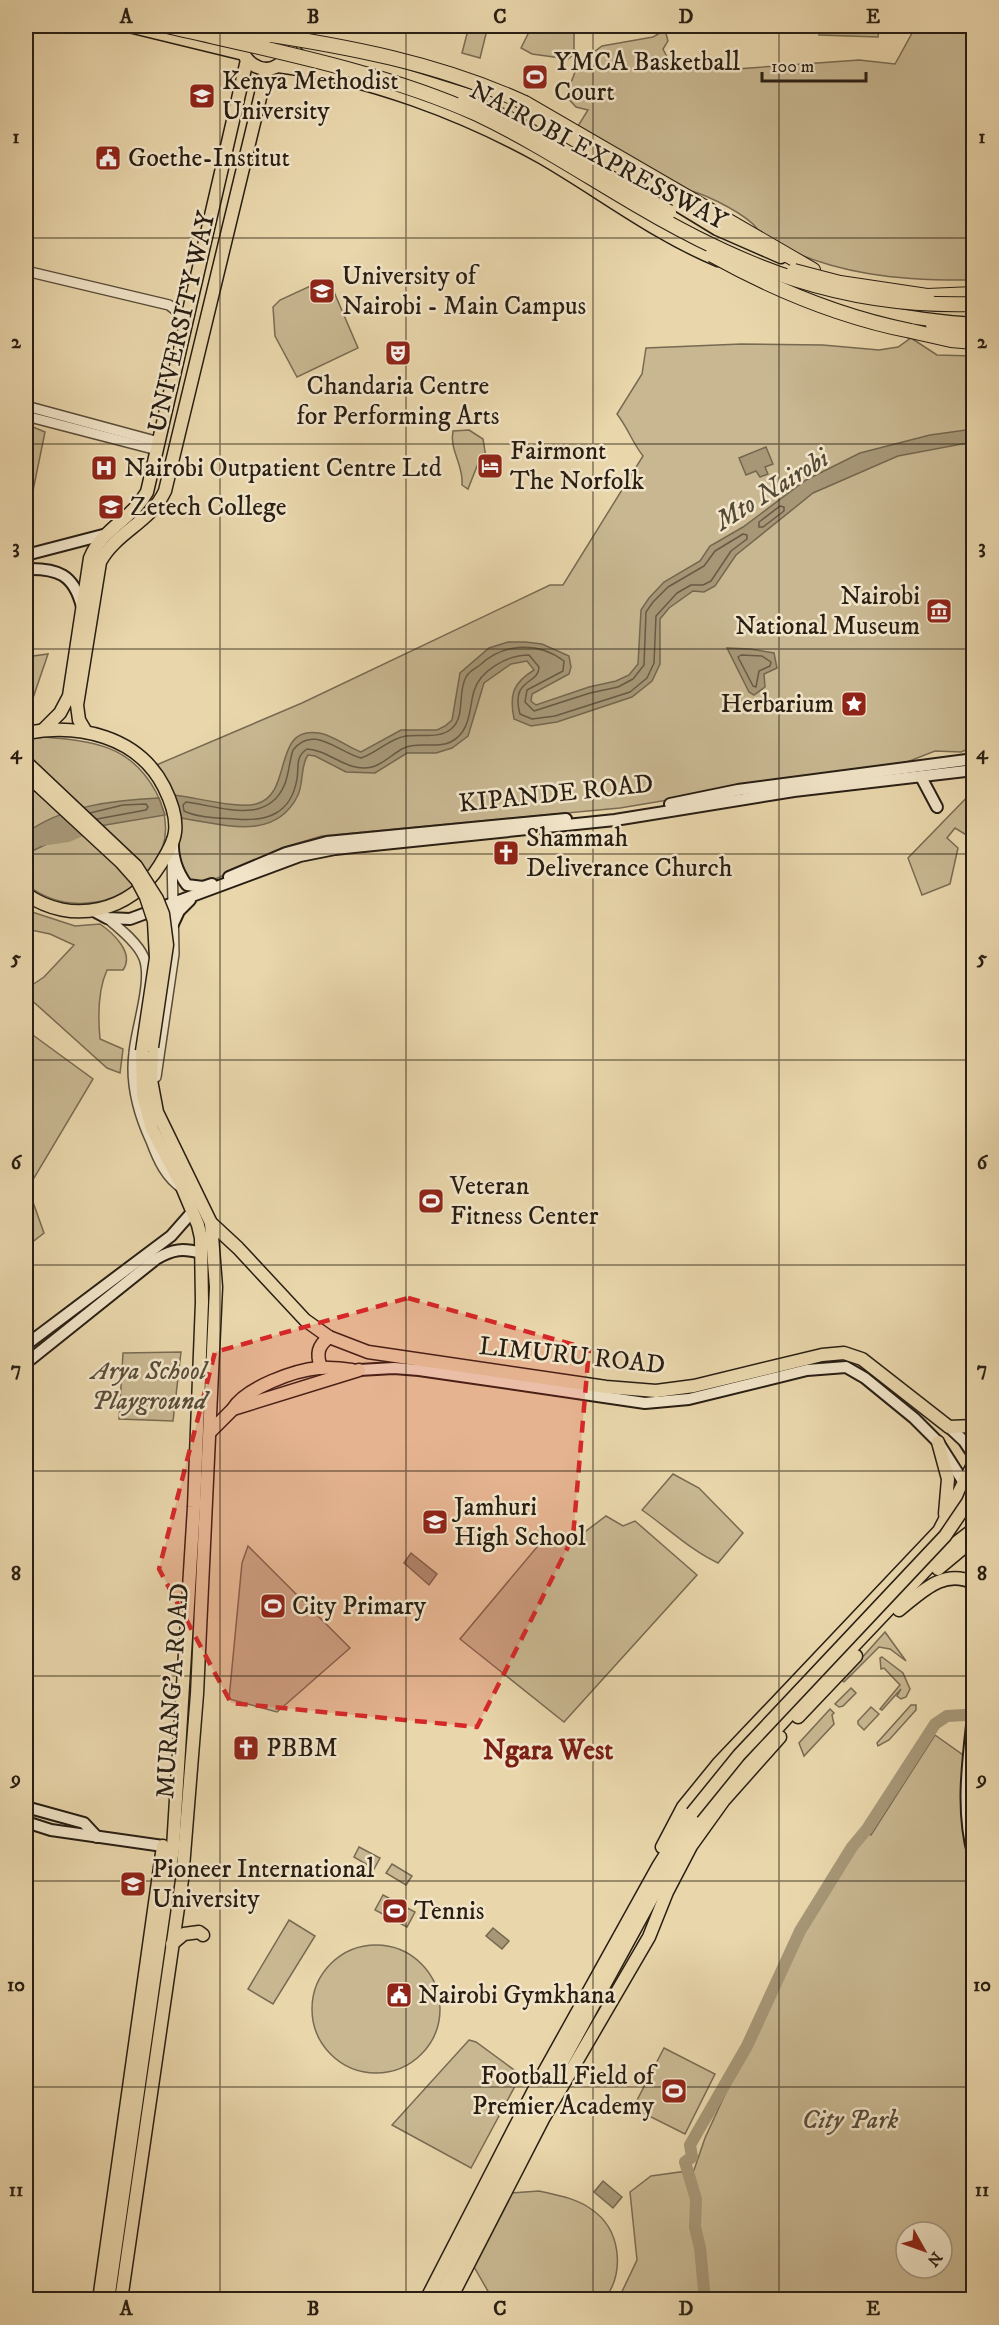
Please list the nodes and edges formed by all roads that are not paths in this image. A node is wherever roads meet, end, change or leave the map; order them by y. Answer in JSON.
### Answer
{"nodes":[{"id":1,"x":129,"y":26,"type":"edge"},
{"id":2,"x":167,"y":26,"type":"edge"},
{"id":3,"x":214,"y":26,"type":"edge"},
{"id":4,"x":233,"y":26,"type":"edge"},
{"id":5,"x":249,"y":27,"type":"edge"},
{"id":6,"x":284,"y":28,"type":"edge"},
{"id":7,"x":245,"y":57,"type":"junction"},
{"id":8,"x":273,"y":68,"type":"junction"},
{"id":9,"x":603,"y":186,"type":"junction"},
{"id":10,"x":813,"y":270,"type":"junction"},
{"id":11,"x":26,"y":271,"type":"edge"},
{"id":12,"x":193,"y":294,"type":"junction"},
{"id":13,"x":974,"y":294,"type":"edge"},
{"id":14,"x":169,"y":304,"type":"junction"},
{"id":15,"x":974,"y":304,"type":"edge"},
{"id":16,"x":974,"y":309,"type":"edge"},
{"id":17,"x":187,"y":320,"type":"junction"},
{"id":18,"x":926,"y":322,"type":"junction"},
{"id":19,"x":974,"y":324,"type":"edge"},
{"id":20,"x":974,"y":335,"type":"edge"},
{"id":21,"x":974,"y":342,"type":"edge"},
{"id":22,"x":26,"y":406,"type":"edge"},
{"id":23,"x":26,"y":416,"type":"edge"},
{"id":24,"x":158,"y":446,"type":"junction"},
{"id":25,"x":103,"y":535,"type":"junction"},
{"id":26,"x":26,"y":555,"type":"edge"},
{"id":27,"x":55,"y":559,"type":"junction"},
{"id":28,"x":26,"y":569,"type":"edge"},
{"id":29,"x":83,"y":609,"type":"junction"},
{"id":30,"x":43,"y":730,"type":"junction"},
{"id":31,"x":86,"y":732,"type":"junction"},
{"id":32,"x":26,"y":733,"type":"edge"},
{"id":33,"x":974,"y":759,"type":"edge"},
{"id":34,"x":26,"y":762,"type":"edge"},
{"id":35,"x":974,"y":770,"type":"edge"},
{"id":36,"x":26,"y":774,"type":"edge"},
{"id":37,"x":921,"y":777,"type":"junction"},
{"id":38,"x":937,"y":807,"type":"dead end"},
{"id":39,"x":173,"y":844,"type":"junction"},
{"id":40,"x":26,"y":894,"type":"edge"},
{"id":41,"x":192,"y":898,"type":"junction"},
{"id":42,"x":172,"y":905,"type":"junction"},
{"id":43,"x":94,"y":911,"type":"junction"},
{"id":44,"x":107,"y":918,"type":"junction"},
{"id":45,"x":173,"y":924,"type":"junction"},
{"id":46,"x":147,"y":1049,"type":"junction"},
{"id":47,"x":153,"y":1094,"type":"junction"},
{"id":48,"x":183,"y":1189,"type":"junction"},
{"id":49,"x":193,"y":1211,"type":"junction"},
{"id":50,"x":211,"y":1223,"type":"junction"},
{"id":51,"x":201,"y":1253,"type":"junction"},
{"id":52,"x":329,"y":1337,"type":"junction"},
{"id":53,"x":26,"y":1345,"type":"edge"},
{"id":54,"x":26,"y":1363,"type":"edge"},
{"id":55,"x":321,"y":1368,"type":"junction"},
{"id":56,"x":359,"y":1371,"type":"junction"},
{"id":57,"x":233,"y":1409,"type":"junction"},
{"id":58,"x":949,"y":1426,"type":"junction"},
{"id":59,"x":974,"y":1426,"type":"edge"},
{"id":60,"x":210,"y":1432,"type":"junction"},
{"id":61,"x":938,"y":1442,"type":"junction"},
{"id":62,"x":974,"y":1456,"type":"edge"},
{"id":63,"x":974,"y":1463,"type":"edge"},
{"id":64,"x":969,"y":1486,"type":"edge"},
{"id":65,"x":974,"y":1500,"type":"edge"},
{"id":66,"x":944,"y":1524,"type":"junction"},
{"id":67,"x":974,"y":1529,"type":"edge"},
{"id":68,"x":974,"y":1539,"type":"edge"},
{"id":69,"x":974,"y":1582,"type":"edge"},
{"id":70,"x":899,"y":1604,"type":"junction"},
{"id":71,"x":974,"y":1707,"type":"edge"},
{"id":72,"x":26,"y":1808,"type":"edge"},
{"id":73,"x":695,"y":1817,"type":"junction"},
{"id":74,"x":26,"y":1822,"type":"edge"},
{"id":75,"x":97,"y":1837,"type":"junction"},
{"id":76,"x":163,"y":1846,"type":"joint"},
{"id":77,"x":974,"y":1857,"type":"edge"},
{"id":78,"x":658,"y":1865,"type":"junction"},
{"id":79,"x":663,"y":1889,"type":"junction"},
{"id":80,"x":203,"y":1935,"type":"dead end"},
{"id":81,"x":172,"y":1944,"type":"junction"},
{"id":82,"x":99,"y":2300,"type":"edge"},
{"id":83,"x":108,"y":2300,"type":"edge"},
{"id":84,"x":121,"y":2300,"type":"edge"},
{"id":85,"x":426,"y":2300,"type":"edge"},
{"id":86,"x":439,"y":2300,"type":"edge"},
{"id":87,"x":450,"y":2300,"type":"edge"}],
"edges":[{"from":1,"to":7,"type":"main road"},
{"from":2,"to":9,"type":"highway","name":"NAIROBI EXPRESSWAY","bridge":true},
{"from":3,"to":10,"type":"highway","bridge":true},
{"from":3,"to":13,"type":"highway","name":"NAIROBI EXPRESSWAY","bridge":true},
{"from":4,"to":5,"type":"main road"},
{"from":5,"to":7,"type":"main road","name":"UNIVERSITY WAY"},
{"from":6,"to":8,"type":"main road","name":"UNIVERSITY WAY"},
{"from":6,"to":10,"type":"main road"},
{"from":7,"to":8,"type":"main road"},
{"from":7,"to":12,"type":"main road","name":"UNIVERSITY WAY"},
{"from":8,"to":18,"type":"main road"},
{"from":8,"to":31,"type":"main road","name":"UNIVERSITY WAY"},
{"from":9,"to":15,"type":"highway","name":"NAIROBI EXPRESSWAY","bridge":true},
{"from":9,"to":21,"type":"highway","bridge":true},
{"from":10,"to":16,"type":"main road"},
{"from":11,"to":14,"type":"street"},
{"from":12,"to":14,"type":"street"},
{"from":12,"to":17,"type":"main road","name":"UNIVERSITY WAY"},
{"from":14,"to":17,"type":"street"},
{"from":17,"to":24,"type":"main road","name":"UNIVERSITY WAY"},
{"from":18,"to":19,"type":"main road"},
{"from":18,"to":20,"type":"main road"},
{"from":22,"to":24,"type":"street"},
{"from":23,"to":24,"type":"street"},
{"from":24,"to":25,"type":"main road","name":"UNIVERSITY WAY"},
{"from":25,"to":27,"type":"main road"},
{"from":25,"to":29,"type":"main road"},
{"from":26,"to":27,"type":"main road"},
{"from":27,"to":28,"type":"main road"},
{"from":27,"to":29,"type":"main road"},
{"from":29,"to":30,"type":"main road"},
{"from":30,"to":31,"type":"main road"},
{"from":30,"to":32,"type":"main road"},
{"from":31,"to":39,"type":"main road"},
{"from":33,"to":39,"type":"main road","name":"KIPANDE ROAD"},
{"from":34,"to":46,"type":"main road","name":"MURANG'A ROAD","bridge":true},
{"from":35,"to":37,"type":"main road","name":"KIPANDE ROAD"},
{"from":36,"to":46,"type":"main road","name":"MURANG'A ROAD","bridge":true},
{"from":37,"to":38,"type":"main road"},
{"from":37,"to":41,"type":"main road","name":"KIPANDE ROAD"},
{"from":39,"to":42,"type":"street","name":"MURANG'A ROAD"},
{"from":39,"to":43,"type":"main road"},
{"from":40,"to":43,"type":"main road"},
{"from":41,"to":42,"type":"main road","name":"KIPANDE ROAD"},
{"from":41,"to":45,"type":"main road"},
{"from":42,"to":44,"type":"main road","name":"KIPANDE ROAD"},
{"from":42,"to":45,"type":"street","name":"MURANG'A ROAD"},
{"from":43,"to":44,"type":"main road"},
{"from":44,"to":48,"type":"street","name":"MURANG'A ROAD"},
{"from":45,"to":47,"type":"street","name":"MURANG'A ROAD"},
{"from":46,"to":47,"type":"main road","name":"MURANG'A ROAD"},
{"from":46,"to":48,"type":"main road","name":"MURANG'A ROAD"},
{"from":47,"to":50,"type":"main road","name":"MURANG'A ROAD"},
{"from":48,"to":49,"type":"main road","name":"MURANG'A ROAD"},
{"from":49,"to":51,"type":"main road","name":"MURANG'A ROAD"},
{"from":49,"to":53,"type":"main road"},
{"from":50,"to":52,"type":"main road","name":"LIMURU ROAD"},
{"from":50,"to":60,"type":"main road","name":"MURANG'A ROAD"},
{"from":51,"to":54,"type":"main road"},
{"from":51,"to":83,"type":"main road","name":"MURANG'A ROAD"},
{"from":52,"to":55,"type":"main road"},
{"from":52,"to":58,"type":"main road","name":"LIMURU ROAD"},
{"from":55,"to":56,"type":"main road"},
{"from":55,"to":57,"type":"main road"},
{"from":56,"to":57,"type":"main road","name":"LIMURU ROAD"},
{"from":56,"to":61,"type":"main road","name":"LIMURU ROAD"},
{"from":57,"to":60,"type":"main road","name":"LIMURU ROAD"},
{"from":58,"to":59,"type":"main road"},
{"from":58,"to":62,"type":"main road","name":"LIMURU ROAD"},
{"from":60,"to":81,"type":"main road","name":"MURANG'A ROAD"},
{"from":61,"to":64,"type":"main road","name":"LIMURU ROAD"},
{"from":61,"to":66,"type":"main road"},
{"from":63,"to":64,"type":"main road"},
{"from":64,"to":65,"type":"main road","name":"LIMURU ROAD"},
{"from":64,"to":66,"type":"main road"},
{"from":64,"to":73,"type":"main road","bridge":true},
{"from":66,"to":78,"type":"main road"},
{"from":67,"to":70,"type":"main road"},
{"from":68,"to":70,"type":"main road"},
{"from":69,"to":70,"type":"main road"},
{"from":70,"to":73,"type":"main road"},
{"from":70,"to":79,"type":"main road"},
{"from":71,"to":77,"type":"main road"},
{"from":72,"to":75,"type":"main road"},
{"from":73,"to":78,"type":"main road"},
{"from":73,"to":79,"type":"main road"},
{"from":74,"to":75,"type":"main road"},
{"from":75,"to":76,"type":"main road"},
{"from":76,"to":82,"type":"main road"},
{"from":78,"to":85,"type":"main road"},
{"from":79,"to":86,"type":"main road"},
{"from":79,"to":87,"type":"main road"},
{"from":80,"to":81,"type":"main road"},
{"from":81,"to":84,"type":"main road","name":"MURANG'A ROAD"}]}
